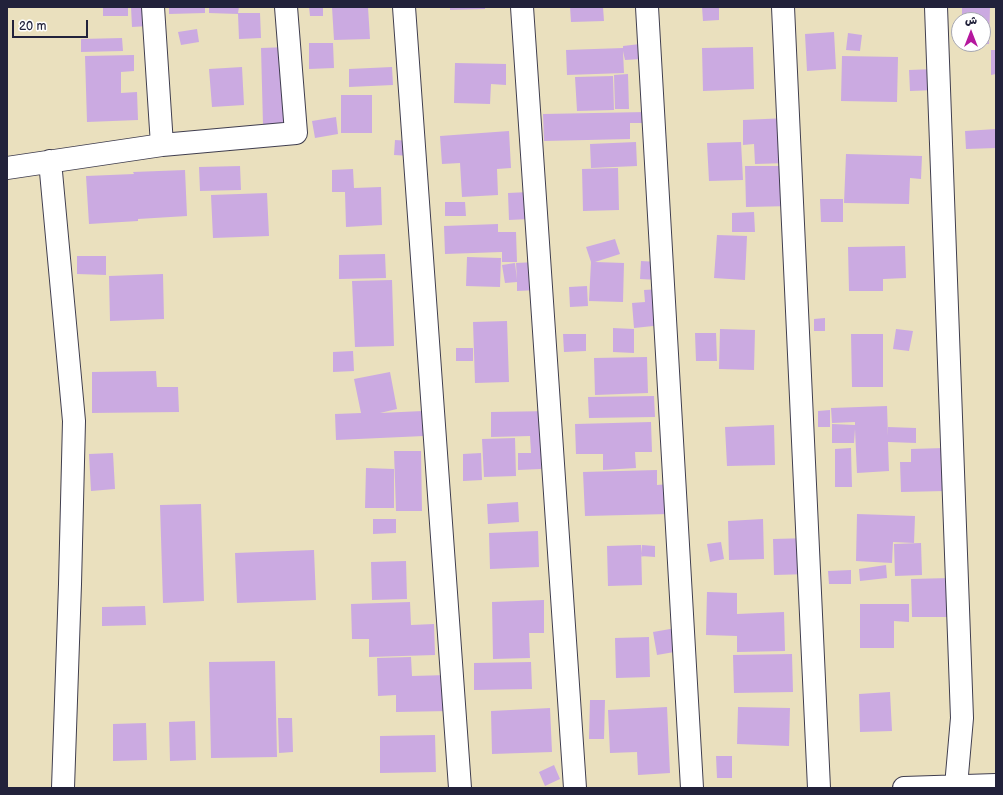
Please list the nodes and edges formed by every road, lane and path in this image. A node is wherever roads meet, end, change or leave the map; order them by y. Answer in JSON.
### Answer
{"nodes":[{"id":1,"x":153,"y":7,"type":"edge"},
{"id":2,"x":286,"y":7,"type":"edge"},
{"id":3,"x":404,"y":7,"type":"edge"},
{"id":4,"x":522,"y":7,"type":"edge"},
{"id":5,"x":647,"y":7,"type":"edge"},
{"id":6,"x":783,"y":7,"type":"edge"},
{"id":7,"x":936,"y":7,"type":"edge"},
{"id":8,"x":162,"y":145,"type":"junction"},
{"id":9,"x":50,"y":161,"type":"junction"},
{"id":10,"x":7,"y":168,"type":"edge"},
{"id":11,"x":996,"y":785,"type":"edge"},
{"id":12,"x":956,"y":786,"type":"junction"},
{"id":13,"x":64,"y":788,"type":"edge"},
{"id":14,"x":460,"y":788,"type":"edge"},
{"id":15,"x":575,"y":788,"type":"edge"},
{"id":16,"x":692,"y":788,"type":"edge"},
{"id":17,"x":819,"y":788,"type":"edge"},
{"id":18,"x":904,"y":788,"type":"edge"}],
"edges":[{"from":1,"to":8,"type":"street"},
{"from":2,"to":8,"type":"street"},
{"from":3,"to":14,"type":"street"},
{"from":4,"to":15,"type":"street"},
{"from":5,"to":16,"type":"street"},
{"from":6,"to":17,"type":"street"},
{"from":7,"to":12,"type":"street"},
{"from":8,"to":9,"type":"street"},
{"from":9,"to":10,"type":"street"},
{"from":9,"to":13,"type":"street"},
{"from":11,"to":12,"type":"street"},
{"from":12,"to":18,"type":"street"}]}
